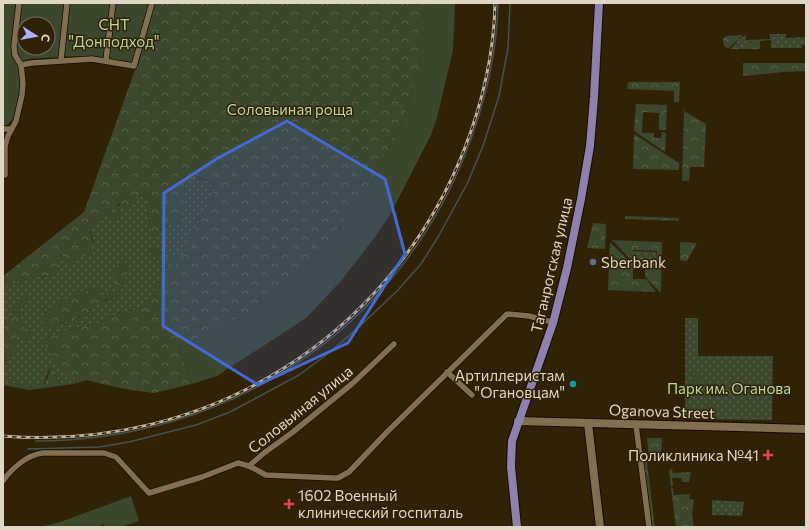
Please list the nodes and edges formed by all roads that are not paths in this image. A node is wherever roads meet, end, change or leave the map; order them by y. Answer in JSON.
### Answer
{"nodes":[{"id":1,"x":19,"y":3,"type":"edge"},
{"id":2,"x":67,"y":3,"type":"edge"},
{"id":3,"x":114,"y":3,"type":"edge"},
{"id":4,"x":152,"y":3,"type":"edge"},
{"id":5,"x":594,"y":3,"type":"edge"},
{"id":6,"x":599,"y":3,"type":"edge"},
{"id":7,"x":61,"y":60,"type":"junction"},
{"id":8,"x":106,"y":60,"type":"junction"},
{"id":9,"x":21,"y":65,"type":"junction"},
{"id":10,"x":592,"y":80,"type":"junction"},
{"id":11,"x":3,"y":129,"type":"edge"},
{"id":12,"x":11,"y":129,"type":"junction"},
{"id":13,"x":5,"y":175,"type":"dead end"},
{"id":14,"x":551,"y":322,"type":"junction"},
{"id":15,"x":394,"y":344,"type":"dead end"},
{"id":16,"x":447,"y":372,"type":"junction"},
{"id":17,"x":472,"y":395,"type":"dead end"},
{"id":18,"x":516,"y":421,"type":"junction"},
{"id":19,"x":588,"y":423,"type":"junction"},
{"id":20,"x":636,"y":424,"type":"junction"},
{"id":21,"x":806,"y":429,"type":"edge"},
{"id":22,"x":249,"y":466,"type":"junction"},
{"id":23,"x":3,"y":481,"type":"edge"},
{"id":24,"x":511,"y":527,"type":"edge"},
{"id":25,"x":517,"y":527,"type":"edge"},
{"id":26,"x":600,"y":527,"type":"edge"},
{"id":27,"x":649,"y":527,"type":"edge"}],
"edges":[{"from":1,"to":9,"type":"street"},
{"from":2,"to":7,"type":"street"},
{"from":3,"to":8,"type":"street"},
{"from":4,"to":8,"type":"street"},
{"from":5,"to":10,"type":"main road","name":"Таганрогская улица"},
{"from":6,"to":10,"type":"main road","name":"Таганрогская улица"},
{"from":7,"to":8,"type":"street"},
{"from":7,"to":9,"type":"street"},
{"from":9,"to":12,"type":"street"},
{"from":10,"to":14,"type":"main road","name":"Таганрогская улица"},
{"from":11,"to":12,"type":"street"},
{"from":12,"to":13,"type":"street"},
{"from":14,"to":16,"type":"street"},
{"from":14,"to":18,"type":"main road","name":"Таганрогская улица"},
{"from":15,"to":22,"type":"street","name":"Соловьиная улица"},
{"from":16,"to":17,"type":"street"},
{"from":16,"to":22,"type":"street"},
{"from":18,"to":19,"type":"main road","name":"Oganova Street"},
{"from":18,"to":24,"type":"main road","name":"Таганрогская улица"},
{"from":18,"to":25,"type":"main road","name":"Таганрогская улица"},
{"from":19,"to":20,"type":"main road","name":"Oganova Street"},
{"from":19,"to":26,"type":"main road"},
{"from":20,"to":21,"type":"main road","name":"Oganova Street"},
{"from":20,"to":27,"type":"street"},
{"from":22,"to":23,"type":"street","name":"Соловьиная улица"}]}
